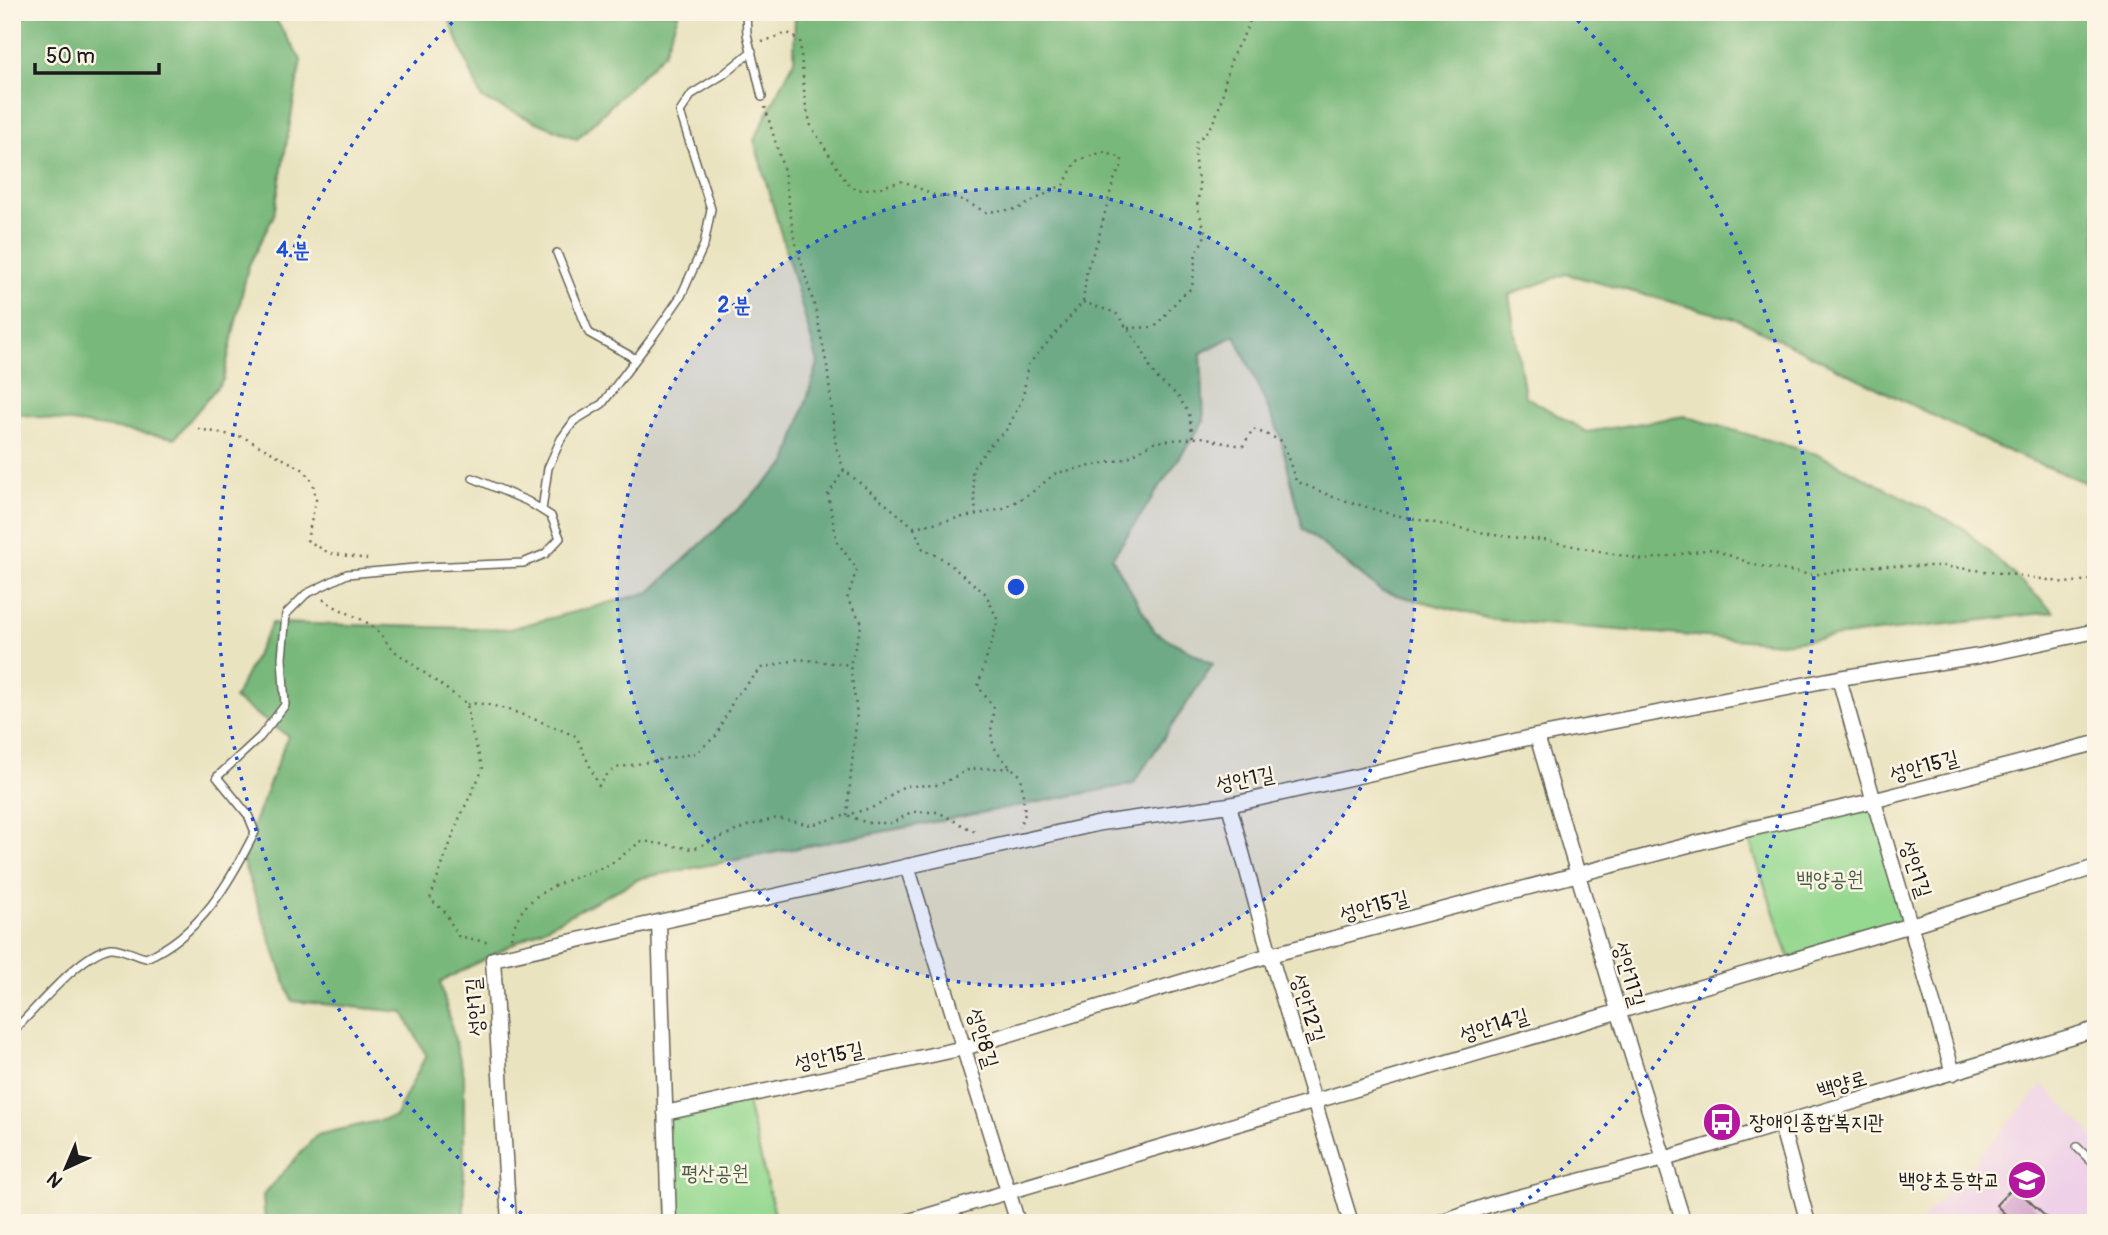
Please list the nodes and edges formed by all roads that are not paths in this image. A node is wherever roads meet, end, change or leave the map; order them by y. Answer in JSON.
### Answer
{"nodes":[{"id":1,"x":746,"y":12,"type":"edge"},
{"id":2,"x":751,"y":49,"type":"junction"},
{"id":3,"x":762,"y":97,"type":"road end"},
{"id":4,"x":557,"y":253,"type":"dead end"},
{"id":5,"x":636,"y":359,"type":"junction"},
{"id":6,"x":473,"y":478,"type":"dead end"},
{"id":7,"x":542,"y":510,"type":"junction"},
{"id":8,"x":2096,"y":632,"type":"edge"},
{"id":9,"x":1839,"y":678,"type":"junction"},
{"id":10,"x":1537,"y":736,"type":"junction"},
{"id":11,"x":2096,"y":743,"type":"edge"},
{"id":12,"x":1872,"y":801,"type":"junction"},
{"id":13,"x":1229,"y":805,"type":"junction"},
{"id":14,"x":906,"y":866,"type":"junction"},
{"id":15,"x":2096,"y":867,"type":"edge"},
{"id":16,"x":1578,"y":875,"type":"junction"},
{"id":17,"x":659,"y":923,"type":"junction"},
{"id":18,"x":1911,"y":925,"type":"junction"},
{"id":19,"x":1270,"y":955,"type":"junction"},
{"id":20,"x":1618,"y":1010,"type":"junction"},
{"id":21,"x":2096,"y":1030,"type":"edge"},
{"id":22,"x":12,"y":1032,"type":"edge"},
{"id":23,"x":964,"y":1048,"type":"junction"},
{"id":24,"x":1953,"y":1073,"type":"junction"},
{"id":25,"x":1314,"y":1101,"type":"junction"},
{"id":26,"x":665,"y":1113,"type":"junction"},
{"id":27,"x":1781,"y":1124,"type":"junction"},
{"id":28,"x":2077,"y":1147,"type":"dead end"},
{"id":29,"x":1664,"y":1159,"type":"junction"},
{"id":30,"x":2096,"y":1166,"type":"edge"},
{"id":31,"x":1009,"y":1192,"type":"junction"},
{"id":32,"x":509,"y":1223,"type":"edge"},
{"id":33,"x":668,"y":1223,"type":"edge"},
{"id":34,"x":903,"y":1223,"type":"edge"},
{"id":35,"x":1018,"y":1223,"type":"edge"},
{"id":36,"x":1351,"y":1223,"type":"edge"},
{"id":37,"x":1437,"y":1223,"type":"edge"},
{"id":38,"x":1684,"y":1223,"type":"edge"},
{"id":39,"x":1808,"y":1223,"type":"edge"}],
"edges":[{"from":1,"to":2,"type":"lane"},
{"from":2,"to":3,"type":"lane"},
{"from":2,"to":5,"type":"lane"},
{"from":4,"to":5,"type":"lane"},
{"from":5,"to":7,"type":"lane"},
{"from":6,"to":7,"type":"lane"},
{"from":7,"to":22,"type":"lane"},
{"from":8,"to":9,"type":"street","name":"성안1길"},
{"from":9,"to":10,"type":"street","name":"성안1길"},
{"from":9,"to":12,"type":"street","name":"성안1길"},
{"from":10,"to":13,"type":"street","name":"성안1길"},
{"from":10,"to":16,"type":"street","name":"성안11길"},
{"from":11,"to":12,"type":"street","name":"성안15길"},
{"from":12,"to":16,"type":"street","name":"성안15길"},
{"from":12,"to":18,"type":"street","name":"성안1길"},
{"from":13,"to":14,"type":"street","name":"성안1길"},
{"from":13,"to":19,"type":"street","name":"성안12길"},
{"from":14,"to":17,"type":"street","name":"성안1길"},
{"from":14,"to":23,"type":"street","name":"성안8길"},
{"from":15,"to":18,"type":"street","name":"성안14길"},
{"from":16,"to":19,"type":"street","name":"성안15길"},
{"from":16,"to":20,"type":"street","name":"성안11길"},
{"from":17,"to":26,"type":"street"},
{"from":17,"to":32,"type":"street","name":"성안1길"},
{"from":18,"to":20,"type":"street","name":"성안14길"},
{"from":18,"to":24,"type":"street","name":"성안1길"},
{"from":19,"to":23,"type":"street","name":"성안15길"},
{"from":19,"to":25,"type":"street","name":"성안12길"},
{"from":20,"to":25,"type":"street","name":"성안14길"},
{"from":20,"to":29,"type":"street","name":"성안11길"},
{"from":21,"to":24,"type":"street","name":"백양로"},
{"from":23,"to":26,"type":"street","name":"성안15길"},
{"from":23,"to":31,"type":"street","name":"성안8길"},
{"from":24,"to":27,"type":"street","name":"백양로"},
{"from":25,"to":31,"type":"street","name":"성안14길"},
{"from":25,"to":36,"type":"street","name":"성안12길"},
{"from":26,"to":33,"type":"street"},
{"from":27,"to":29,"type":"street","name":"백양로"},
{"from":27,"to":39,"type":"street"},
{"from":28,"to":30,"type":"lane"},
{"from":29,"to":37,"type":"street","name":"백양로"},
{"from":29,"to":38,"type":"street","name":"성안11길"},
{"from":31,"to":34,"type":"street","name":"성안14길"},
{"from":31,"to":35,"type":"street","name":"성안8길"}]}
